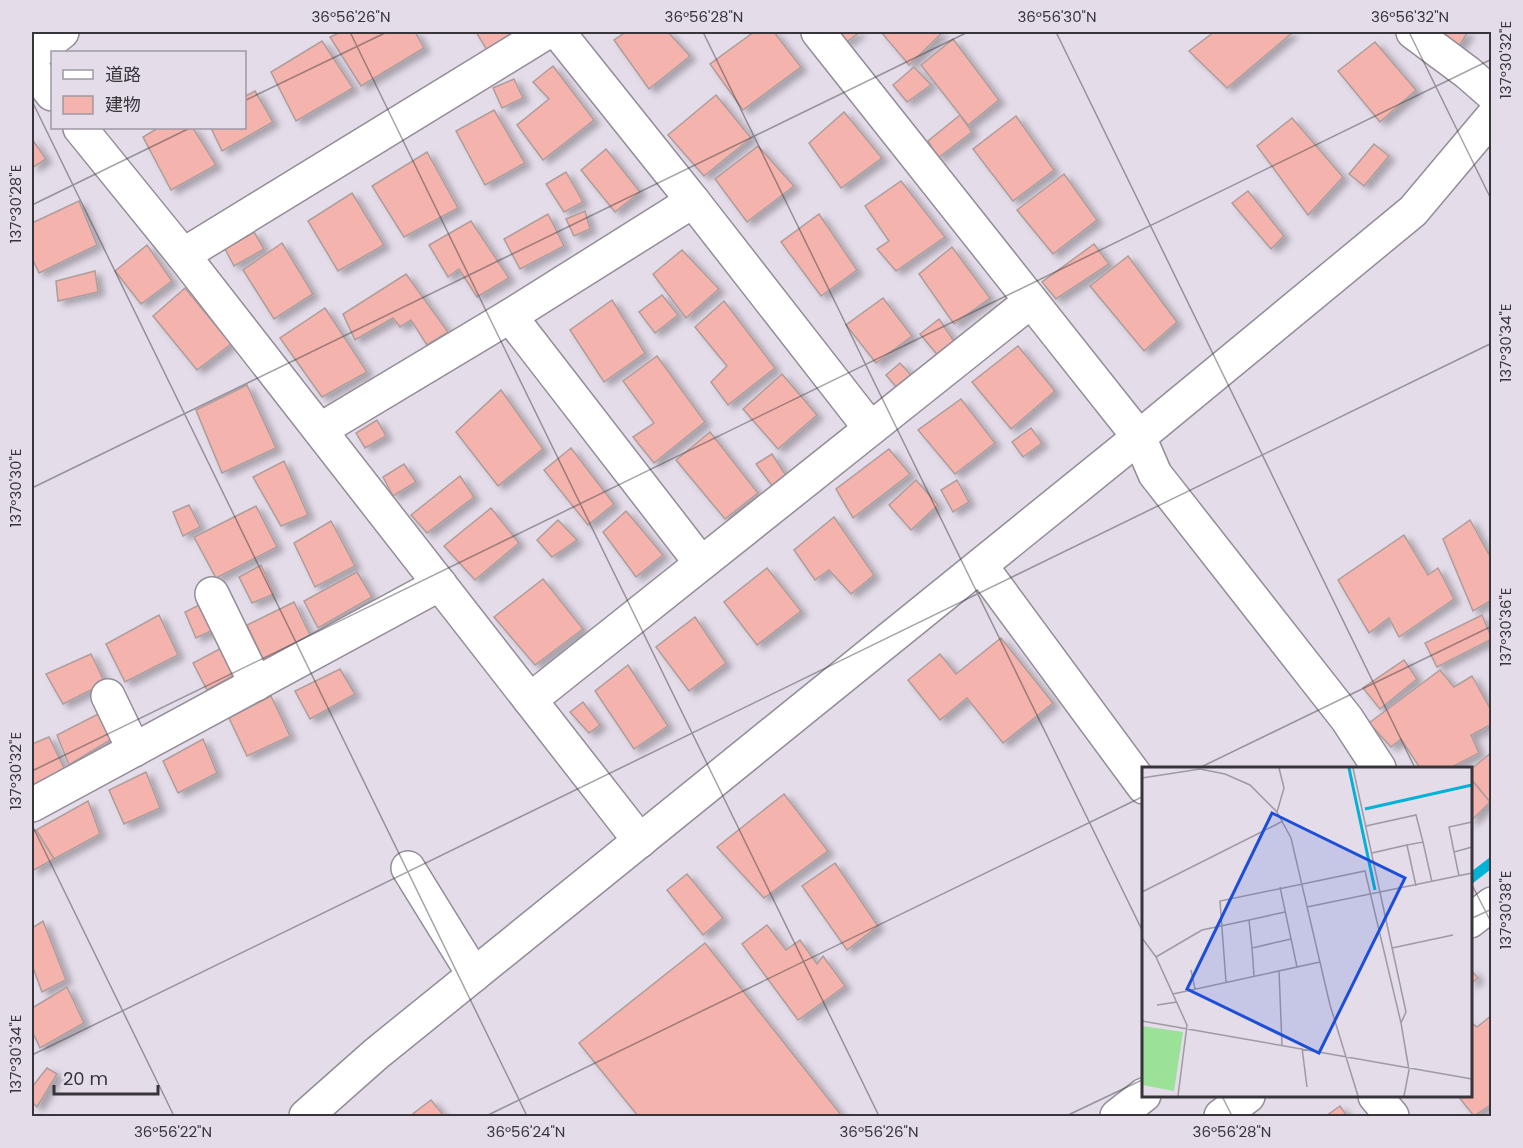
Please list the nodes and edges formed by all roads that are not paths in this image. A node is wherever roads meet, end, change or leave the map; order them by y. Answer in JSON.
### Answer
{"nodes":[{"id":1,"x":62,"y":32,"type":"edge"},
{"id":2,"x":547,"y":32,"type":"edge"},
{"id":3,"x":558,"y":32,"type":"edge"},
{"id":4,"x":818,"y":32,"type":"edge"},
{"id":5,"x":1413,"y":32,"type":"edge"},
{"id":6,"x":32,"y":56,"type":"edge"},
{"id":7,"x":32,"y":68,"type":"edge"},
{"id":8,"x":51,"y":93,"type":"edge"},
{"id":9,"x":1491,"y":94,"type":"edge"},
{"id":10,"x":1491,"y":117,"type":"edge"},
{"id":11,"x":81,"y":129,"type":"edge"},
{"id":12,"x":693,"y":201,"type":"junction"},
{"id":13,"x":183,"y":255,"type":"junction"},
{"id":14,"x":1031,"y":301,"type":"junction"},
{"id":15,"x":510,"y":316,"type":"junction"},
{"id":16,"x":870,"y":428,"type":"junction"},
{"id":17,"x":320,"y":430,"type":"junction"},
{"id":18,"x":1139,"y":437,"type":"junction"},
{"id":19,"x":701,"y":563,"type":"junction"},
{"id":20,"x":981,"y":566,"type":"junction"},
{"id":21,"x":440,"y":584,"type":"junction"},
{"id":22,"x":212,"y":594,"type":"dead end"},
{"id":23,"x":256,"y":684,"type":"junction"},
{"id":24,"x":108,"y":696,"type":"dead end"},
{"id":25,"x":530,"y":700,"type":"junction"},
{"id":26,"x":134,"y":750,"type":"junction"},
{"id":27,"x":1378,"y":767,"type":"edge"},
{"id":28,"x":1142,"y":786,"type":"edge"},
{"id":29,"x":32,"y":805,"type":"edge"},
{"id":30,"x":640,"y":841,"type":"junction"},
{"id":31,"x":408,"y":868,"type":"dead end"},
{"id":32,"x":1491,"y":904,"type":"edge"},
{"id":33,"x":1472,"y":919,"type":"edge"},
{"id":34,"x":474,"y":975,"type":"junction"},
{"id":35,"x":1142,"y":1096,"type":"edge"},
{"id":36,"x":1245,"y":1097,"type":"edge"},
{"id":37,"x":1377,"y":1097,"type":"edge"},
{"id":38,"x":306,"y":1116,"type":"edge"},
{"id":39,"x":1117,"y":1116,"type":"edge"},
{"id":40,"x":1221,"y":1116,"type":"edge"},
{"id":41,"x":1392,"y":1116,"type":"edge"}],
"edges":[{"from":1,"to":6,"type":"street"},
{"from":2,"to":13,"type":"street"},
{"from":3,"to":12,"type":"street"},
{"from":4,"to":14,"type":"street"},
{"from":5,"to":9,"type":"street"},
{"from":7,"to":8,"type":"street"},
{"from":10,"to":18,"type":"street"},
{"from":11,"to":13,"type":"street"},
{"from":12,"to":15,"type":"street"},
{"from":12,"to":16,"type":"street"},
{"from":13,"to":17,"type":"street"},
{"from":14,"to":16,"type":"street"},
{"from":14,"to":18,"type":"street"},
{"from":15,"to":17,"type":"street"},
{"from":15,"to":19,"type":"street"},
{"from":16,"to":19,"type":"street"},
{"from":17,"to":21,"type":"street"},
{"from":18,"to":20,"type":"street"},
{"from":18,"to":27,"type":"street"},
{"from":19,"to":25,"type":"street"},
{"from":20,"to":28,"type":"street"},
{"from":20,"to":30,"type":"street"},
{"from":21,"to":23,"type":"street"},
{"from":21,"to":25,"type":"street"},
{"from":22,"to":23,"type":"street"},
{"from":23,"to":26,"type":"street"},
{"from":24,"to":26,"type":"street"},
{"from":25,"to":30,"type":"street"},
{"from":26,"to":29,"type":"street"},
{"from":30,"to":34,"type":"street"},
{"from":31,"to":34,"type":"street"},
{"from":32,"to":33,"type":"street"},
{"from":34,"to":38,"type":"street"},
{"from":35,"to":39,"type":"street"},
{"from":36,"to":40,"type":"street"},
{"from":37,"to":41,"type":"street"}]}
